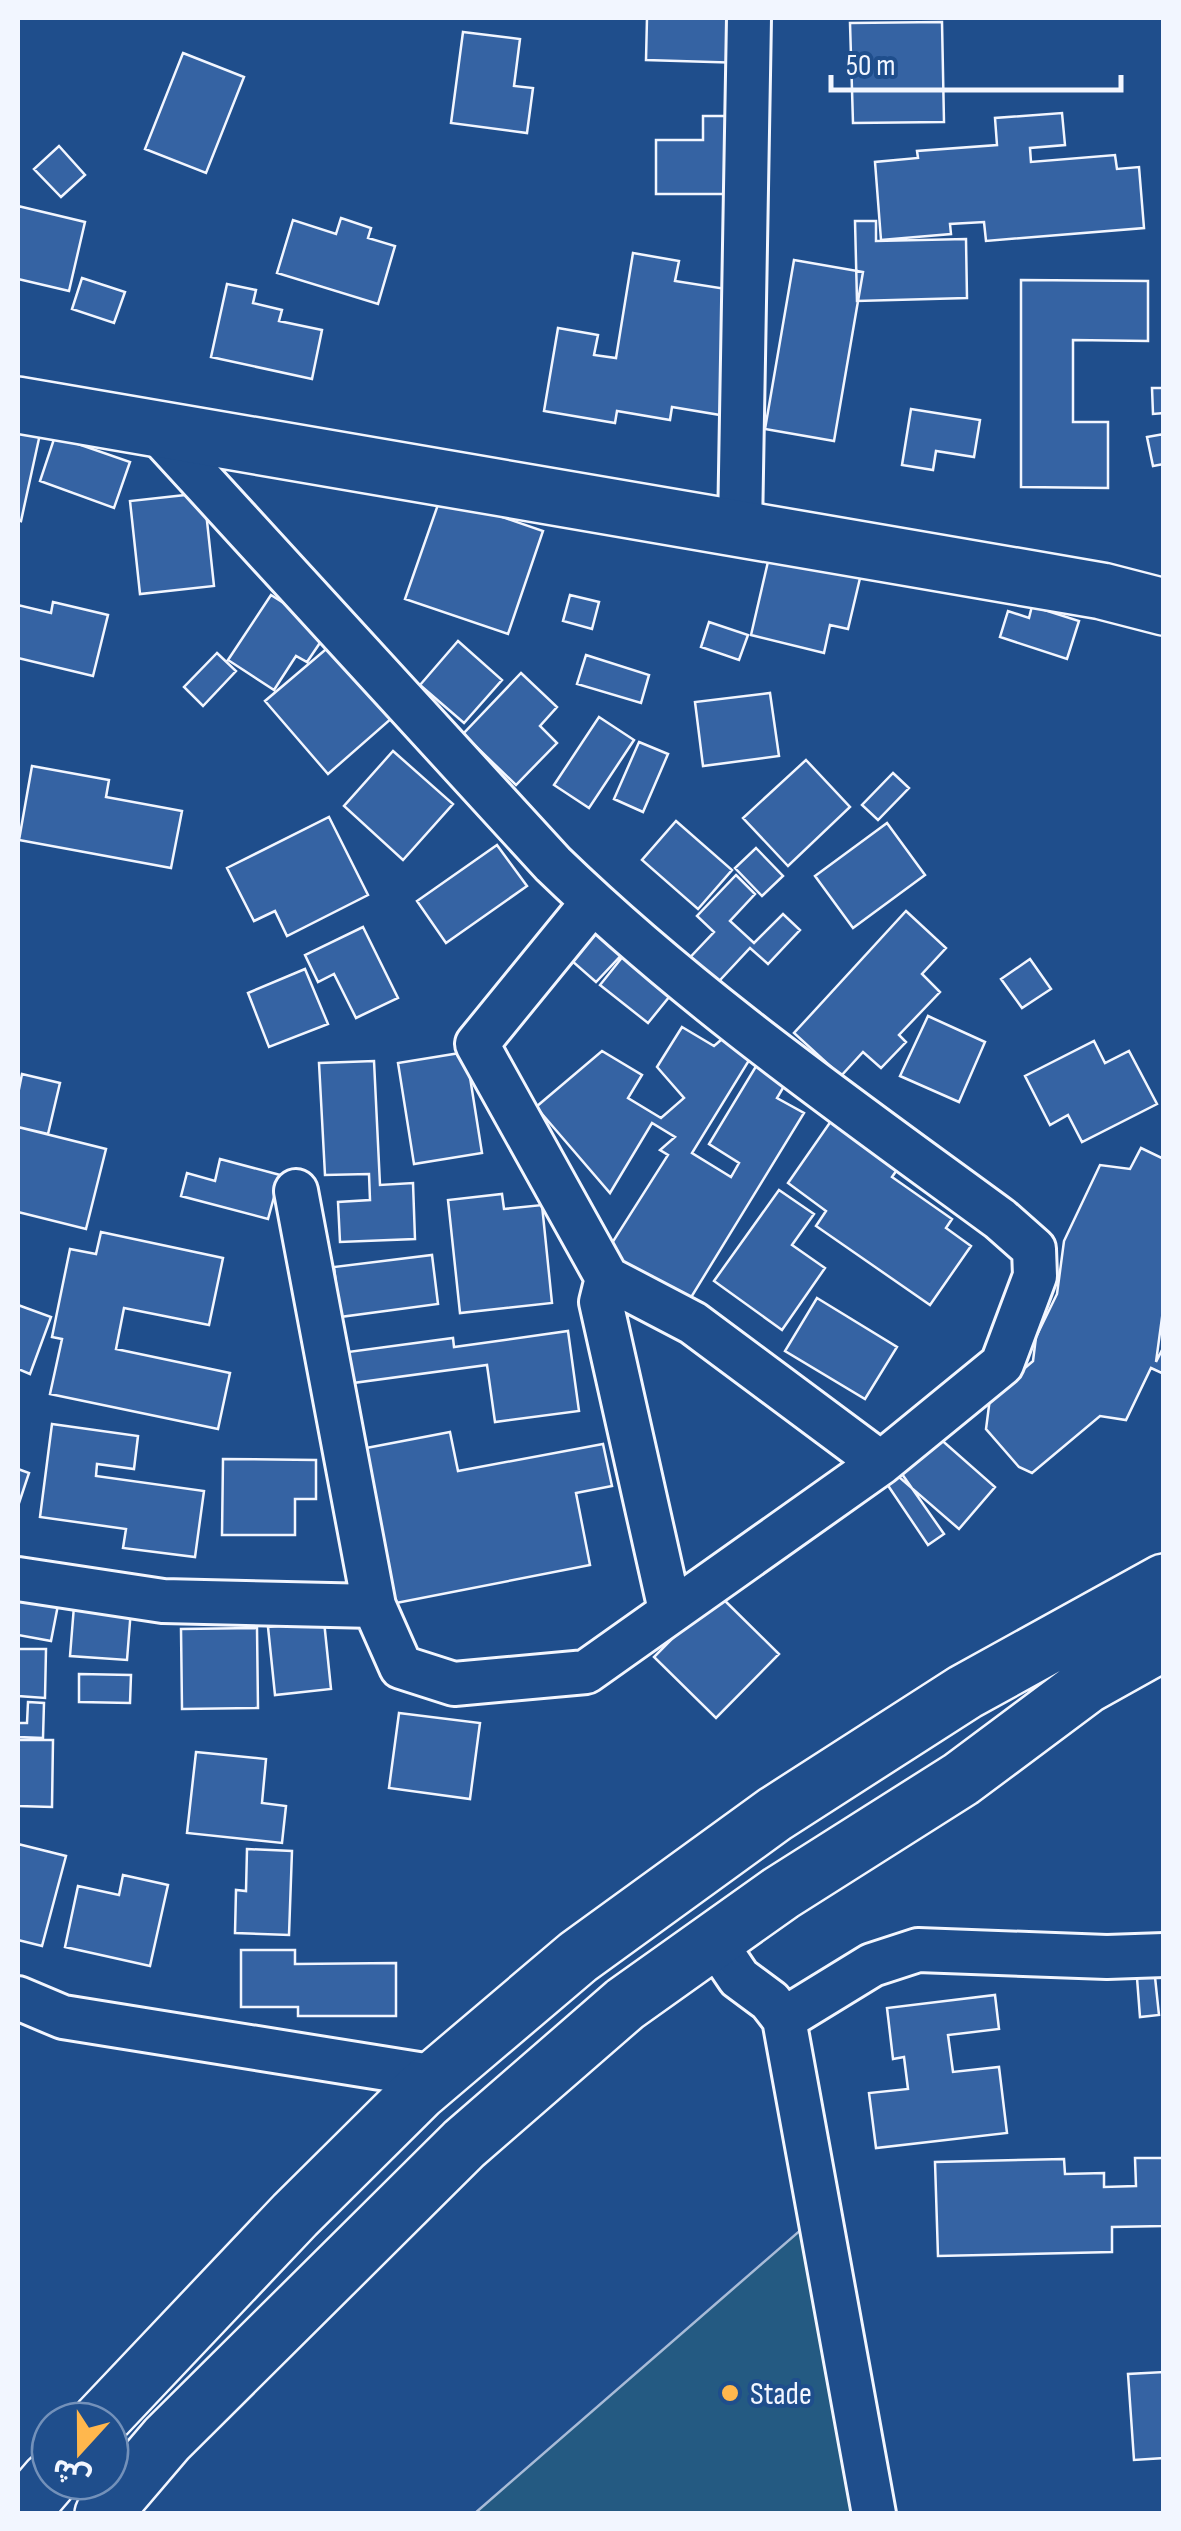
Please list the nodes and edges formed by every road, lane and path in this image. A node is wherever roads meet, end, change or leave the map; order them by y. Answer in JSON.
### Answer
{"nodes":[{"id":1,"x":750,"y":18,"type":"edge"},
{"id":2,"x":18,"y":406,"type":"edge"},
{"id":3,"x":152,"y":426,"type":"junction"},
{"id":4,"x":740,"y":529,"type":"junction"},
{"id":5,"x":1164,"y":607,"type":"edge"},
{"id":6,"x":592,"y":902,"type":"junction"},
{"id":7,"x":296,"y":1191,"type":"dead end"},
{"id":8,"x":607,"y":1278,"type":"junction"},
{"id":9,"x":881,"y":1463,"type":"junction"},
{"id":10,"x":18,"y":1579,"type":"edge"},
{"id":11,"x":1164,"y":1582,"type":"edge"},
{"id":12,"x":374,"y":1606,"type":"junction"},
{"id":13,"x":670,"y":1610,"type":"junction"},
{"id":14,"x":1164,"y":1642,"type":"edge"},
{"id":15,"x":714,"y":1941,"type":"junction"},
{"id":16,"x":1164,"y":1955,"type":"edge"},
{"id":17,"x":18,"y":1998,"type":"edge"},
{"id":18,"x":784,"y":2019,"type":"junction"},
{"id":19,"x":437,"y":2076,"type":"junction"},
{"id":20,"x":119,"y":2401,"type":"edge"},
{"id":21,"x":102,"y":2514,"type":"edge"},
{"id":22,"x":874,"y":2514,"type":"edge"}],
"edges":[{"from":1,"to":4,"type":"street"},
{"from":2,"to":3,"type":"main road"},
{"from":3,"to":4,"type":"main road"},
{"from":3,"to":6,"type":"street"},
{"from":4,"to":5,"type":"main road"},
{"from":6,"to":8,"type":"street"},
{"from":6,"to":9,"type":"street"},
{"from":7,"to":12,"type":"street"},
{"from":8,"to":9,"type":"street"},
{"from":8,"to":13,"type":"street"},
{"from":9,"to":13,"type":"street"},
{"from":10,"to":12,"type":"street"},
{"from":11,"to":19,"type":"main road"},
{"from":12,"to":13,"type":"street"},
{"from":14,"to":15,"type":"main road"},
{"from":15,"to":18,"type":"street"},
{"from":15,"to":21,"type":"main road"},
{"from":16,"to":18,"type":"street"},
{"from":17,"to":19,"type":"street"},
{"from":18,"to":22,"type":"street"},
{"from":19,"to":20,"type":"main road"}]}
